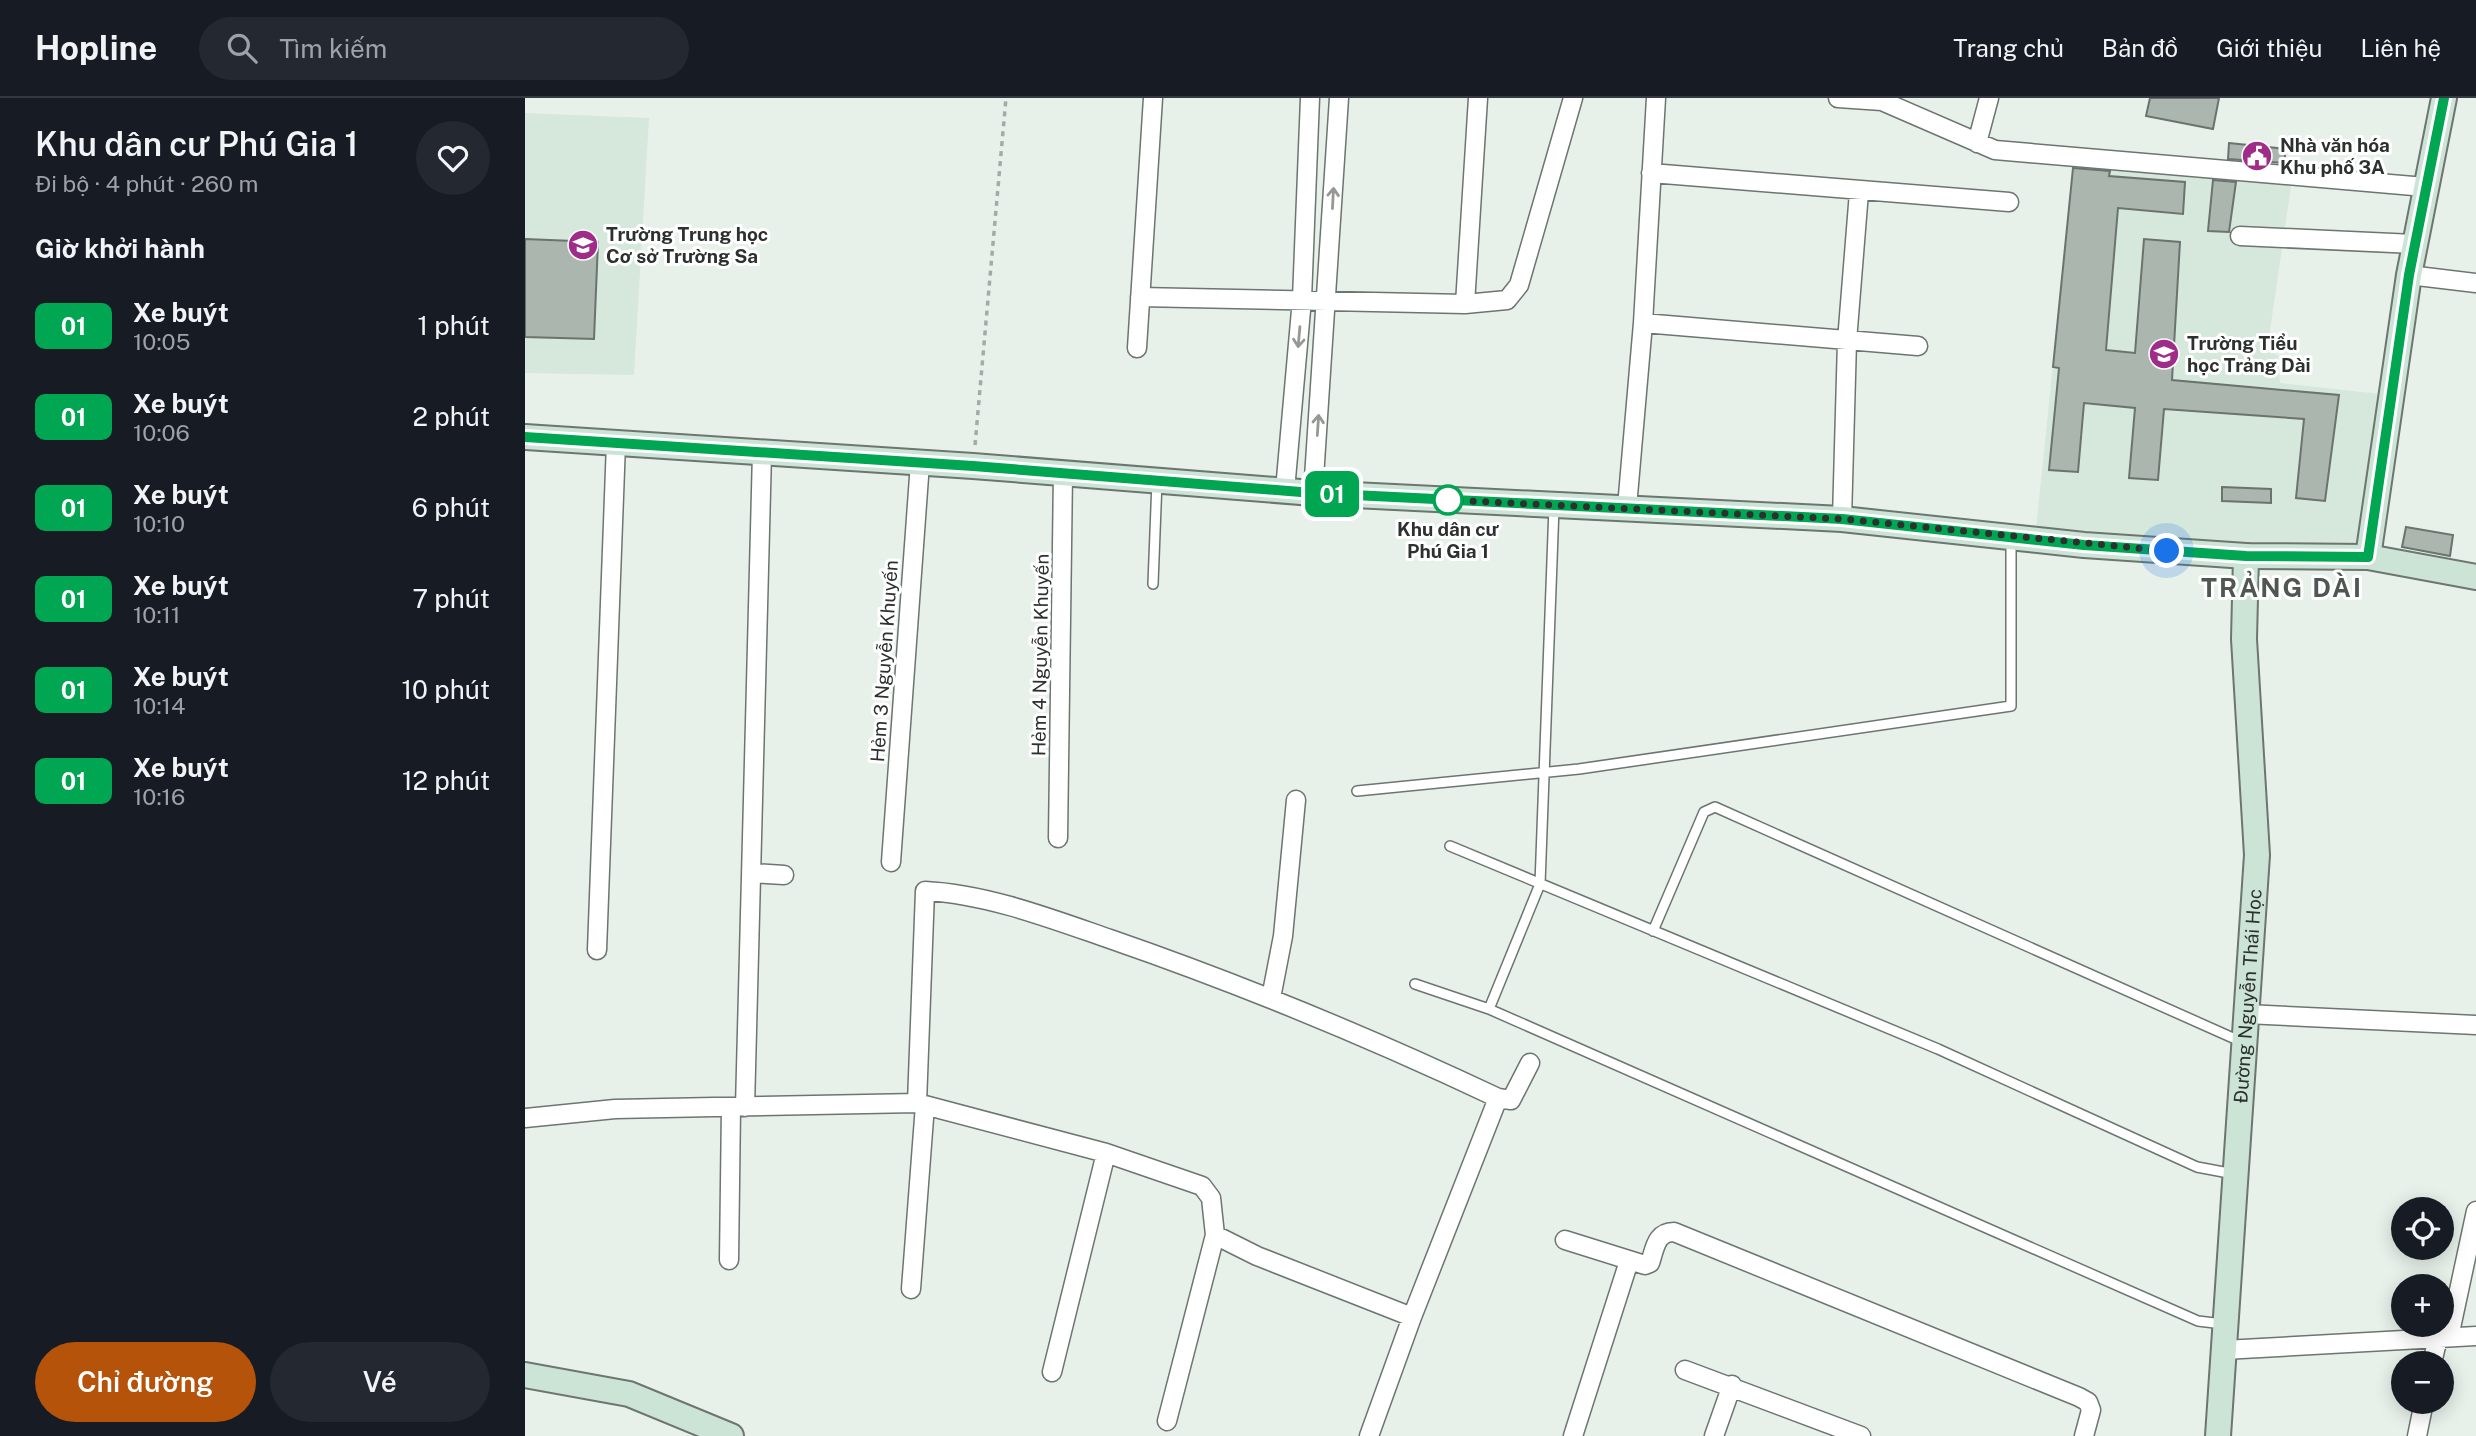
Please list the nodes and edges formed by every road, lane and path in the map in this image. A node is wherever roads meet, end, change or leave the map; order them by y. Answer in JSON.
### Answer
{"nodes":[{"id":1,"x":1006,"y":98,"type":"edge"},
{"id":2,"x":1153,"y":98,"type":"edge"},
{"id":3,"x":1310,"y":98,"type":"edge"},
{"id":4,"x":1339,"y":98,"type":"edge"},
{"id":5,"x":1478,"y":98,"type":"edge"},
{"id":6,"x":1573,"y":98,"type":"edge"},
{"id":7,"x":1656,"y":98,"type":"edge"},
{"id":8,"x":1838,"y":98,"type":"edge"},
{"id":9,"x":1989,"y":98,"type":"edge"},
{"id":10,"x":2444,"y":98,"type":"edge"},
{"id":11,"x":1977,"y":143,"type":"junction"},
{"id":12,"x":1651,"y":173,"type":"junction"},
{"id":13,"x":2425,"y":187,"type":"junction"},
{"id":14,"x":1859,"y":192,"type":"junction"},
{"id":15,"x":2009,"y":202,"type":"dead end"},
{"id":16,"x":2240,"y":236,"type":"dead end"},
{"id":17,"x":2414,"y":244,"type":"junction"},
{"id":18,"x":2409,"y":275,"type":"junction"},
{"id":19,"x":2476,"y":283,"type":"edge"},
{"id":20,"x":1140,"y":297,"type":"junction"},
{"id":21,"x":1302,"y":299,"type":"junction"},
{"id":22,"x":1327,"y":301,"type":"junction"},
{"id":23,"x":1465,"y":304,"type":"junction"},
{"id":24,"x":1643,"y":323,"type":"junction"},
{"id":25,"x":1846,"y":341,"type":"junction"},
{"id":26,"x":1918,"y":346,"type":"dead end"},
{"id":27,"x":1136,"y":348,"type":"dead end"},
{"id":28,"x":525,"y":437,"type":"edge"},
{"id":29,"x":616,"y":443,"type":"junction"},
{"id":30,"x":762,"y":453,"type":"junction"},
{"id":31,"x":920,"y":463,"type":"junction"},
{"id":32,"x":973,"y":466,"type":"junction"},
{"id":33,"x":1063,"y":473,"type":"junction"},
{"id":34,"x":1157,"y":481,"type":"junction"},
{"id":35,"x":1285,"y":490,"type":"junction"},
{"id":36,"x":1313,"y":493,"type":"junction"},
{"id":37,"x":1554,"y":505,"type":"junction"},
{"id":38,"x":1627,"y":507,"type":"junction"},
{"id":39,"x":1842,"y":519,"type":"junction"},
{"id":40,"x":2011,"y":537,"type":"junction"},
{"id":41,"x":2246,"y":556,"type":"junction"},
{"id":42,"x":2368,"y":557,"type":"junction"},
{"id":43,"x":2476,"y":577,"type":"edge"},
{"id":44,"x":1153,"y":584,"type":"dead end"},
{"id":45,"x":1546,"y":771,"type":"junction"},
{"id":46,"x":1357,"y":791,"type":"dead end"},
{"id":47,"x":1296,"y":800,"type":"dead end"},
{"id":48,"x":1058,"y":838,"type":"dead end"},
{"id":49,"x":1450,"y":846,"type":"dead end"},
{"id":50,"x":891,"y":862,"type":"dead end"},
{"id":51,"x":752,"y":873,"type":"junction"},
{"id":52,"x":784,"y":875,"type":"dead end"},
{"id":53,"x":1540,"y":884,"type":"junction"},
{"id":54,"x":1653,"y":931,"type":"junction"},
{"id":55,"x":597,"y":950,"type":"dead end"},
{"id":56,"x":1415,"y":984,"type":"dead end"},
{"id":57,"x":1271,"y":998,"type":"junction"},
{"id":58,"x":1489,"y":1009,"type":"junction"},
{"id":59,"x":2246,"y":1014,"type":"junction"},
{"id":60,"x":2476,"y":1025,"type":"edge"},
{"id":61,"x":2244,"y":1043,"type":"junction"},
{"id":62,"x":1530,"y":1063,"type":"dead end"},
{"id":63,"x":1498,"y":1098,"type":"junction"},
{"id":64,"x":921,"y":1104,"type":"junction"},
{"id":65,"x":738,"y":1107,"type":"junction"},
{"id":66,"x":525,"y":1118,"type":"edge"},
{"id":67,"x":1106,"y":1153,"type":"junction"},
{"id":68,"x":2235,"y":1175,"type":"junction"},
{"id":69,"x":2476,"y":1211,"type":"edge"},
{"id":70,"x":1215,"y":1235,"type":"junction"},
{"id":71,"x":1565,"y":1240,"type":"dead end"},
{"id":72,"x":729,"y":1260,"type":"dead end"},
{"id":73,"x":1629,"y":1261,"type":"junction"},
{"id":74,"x":911,"y":1289,"type":"dead end"},
{"id":75,"x":1412,"y":1317,"type":"junction"},
{"id":76,"x":2226,"y":1324,"type":"junction"},
{"id":77,"x":2476,"y":1336,"type":"edge"},
{"id":78,"x":2444,"y":1338,"type":"junction"},
{"id":79,"x":2224,"y":1350,"type":"junction"},
{"id":80,"x":2438,"y":1351,"type":"edge"},
{"id":81,"x":1685,"y":1370,"type":"dead end"},
{"id":82,"x":1052,"y":1372,"type":"dead end"},
{"id":83,"x":525,"y":1375,"type":"edge"},
{"id":84,"x":1732,"y":1385,"type":"junction"},
{"id":85,"x":2422,"y":1414,"type":"edge"},
{"id":86,"x":1167,"y":1421,"type":"dead end"},
{"id":87,"x":695,"y":1429,"type":"edge"},
{"id":88,"x":731,"y":1436,"type":"edge"},
{"id":89,"x":1369,"y":1436,"type":"edge"},
{"id":90,"x":1573,"y":1436,"type":"edge"},
{"id":91,"x":1714,"y":1436,"type":"edge"},
{"id":92,"x":1861,"y":1436,"type":"edge"},
{"id":93,"x":2084,"y":1436,"type":"edge"},
{"id":94,"x":2218,"y":1436,"type":"edge"},
{"id":95,"x":2417,"y":1436,"type":"edge"}],
"edges":[{"from":1,"to":32,"type":"path"},
{"from":2,"to":20,"type":"street"},
{"from":3,"to":21,"type":"street"},
{"from":22,"to":4,"type":"street","one_way":true},
{"from":5,"to":23,"type":"street"},
{"from":6,"to":23,"type":"street"},
{"from":7,"to":12,"type":"street"},
{"from":8,"to":11,"type":"street"},
{"from":9,"to":11,"type":"street"},
{"from":10,"to":13,"type":"street"},
{"from":11,"to":13,"type":"street"},
{"from":12,"to":14,"type":"street"},
{"from":12,"to":24,"type":"street"},
{"from":13,"to":17,"type":"street"},
{"from":14,"to":15,"type":"street"},
{"from":14,"to":25,"type":"street"},
{"from":16,"to":17,"type":"street"},
{"from":17,"to":18,"type":"street"},
{"from":18,"to":19,"type":"street"},
{"from":18,"to":42,"type":"street"},
{"from":20,"to":21,"type":"street"},
{"from":20,"to":27,"type":"street"},
{"from":21,"to":22,"type":"street"},
{"from":21,"to":35,"type":"street","one_way":true},
{"from":22,"to":23,"type":"street"},
{"from":36,"to":22,"type":"street","one_way":true},
{"from":24,"to":25,"type":"street"},
{"from":24,"to":38,"type":"street"},
{"from":25,"to":26,"type":"street"},
{"from":25,"to":39,"type":"street"},
{"from":28,"to":29,"type":"street"},
{"from":29,"to":30,"type":"street"},
{"from":29,"to":55,"type":"street"},
{"from":30,"to":31,"type":"street"},
{"from":30,"to":51,"type":"street"},
{"from":31,"to":32,"type":"street"},
{"from":31,"to":50,"type":"street","name":"Hẻm 3 Nguyễn Khuyến"},
{"from":32,"to":33,"type":"street"},
{"from":33,"to":34,"type":"street"},
{"from":33,"to":48,"type":"street","name":"Hẻm 4 Nguyễn Khuyến"},
{"from":34,"to":35,"type":"street"},
{"from":34,"to":44,"type":"lane"},
{"from":35,"to":36,"type":"street"},
{"from":36,"to":37,"type":"street"},
{"from":37,"to":38,"type":"street"},
{"from":37,"to":45,"type":"lane"},
{"from":38,"to":39,"type":"street"},
{"from":39,"to":40,"type":"street"},
{"from":40,"to":41,"type":"street"},
{"from":40,"to":45,"type":"lane"},
{"from":41,"to":42,"type":"street"},
{"from":41,"to":59,"type":"street","name":"Đường Nguyễn Thái Học"},
{"from":42,"to":43,"type":"street"},
{"from":45,"to":46,"type":"lane"},
{"from":45,"to":53,"type":"lane"},
{"from":47,"to":57,"type":"street"},
{"from":49,"to":53,"type":"lane"},
{"from":51,"to":52,"type":"street"},
{"from":51,"to":65,"type":"street"},
{"from":53,"to":54,"type":"lane"},
{"from":53,"to":58,"type":"lane"},
{"from":54,"to":61,"type":"lane"},
{"from":54,"to":68,"type":"lane"},
{"from":56,"to":58,"type":"lane"},
{"from":57,"to":63,"type":"street"},
{"from":57,"to":64,"type":"street"},
{"from":58,"to":76,"type":"lane"},
{"from":59,"to":60,"type":"street"},
{"from":59,"to":61,"type":"street","name":"Đường Nguyễn Thái Học"},
{"from":61,"to":68,"type":"street","name":"Đường Nguyễn Thái Học"},
{"from":62,"to":63,"type":"street"},
{"from":63,"to":75,"type":"street"},
{"from":64,"to":65,"type":"street"},
{"from":64,"to":67,"type":"street"},
{"from":64,"to":74,"type":"street"},
{"from":65,"to":66,"type":"street"},
{"from":65,"to":72,"type":"street"},
{"from":67,"to":70,"type":"street"},
{"from":67,"to":82,"type":"street"},
{"from":68,"to":76,"type":"street","name":"Đường Nguyễn Thái Học"},
{"from":69,"to":78,"type":"street"},
{"from":70,"to":75,"type":"street"},
{"from":70,"to":86,"type":"street"},
{"from":71,"to":73,"type":"street"},
{"from":73,"to":90,"type":"street"},
{"from":73,"to":93,"type":"street"},
{"from":75,"to":89,"type":"street"},
{"from":76,"to":79,"type":"street","name":"Đường Nguyễn Thái Học"},
{"from":77,"to":78,"type":"street"},
{"from":78,"to":79,"type":"street"},
{"from":78,"to":80,"type":"street"},
{"from":79,"to":94,"type":"street","name":"Đường Nguyễn Thái Học"},
{"from":81,"to":84,"type":"street"},
{"from":83,"to":87,"type":"street"},
{"from":84,"to":91,"type":"street"},
{"from":84,"to":92,"type":"street"},
{"from":85,"to":95,"type":"street"},
{"from":87,"to":88,"type":"street"}]}
